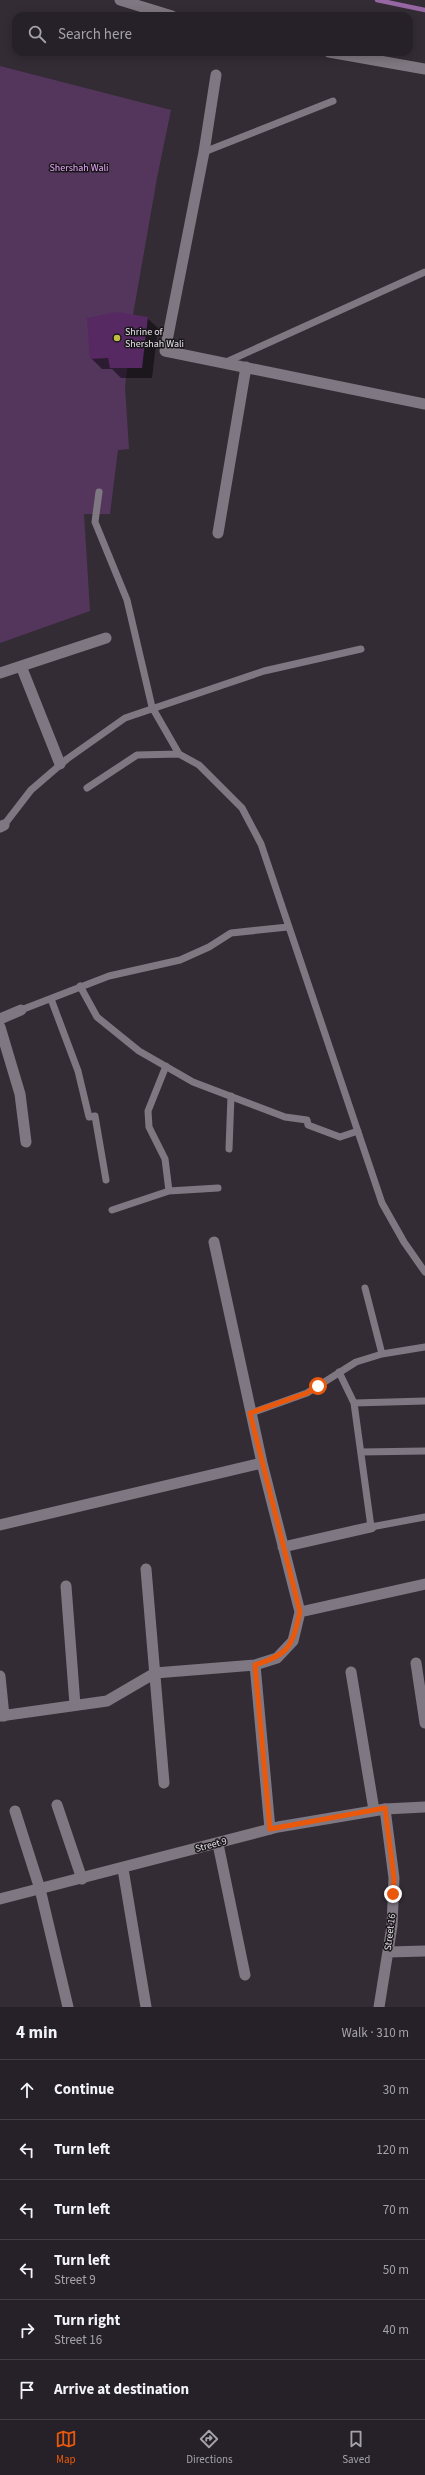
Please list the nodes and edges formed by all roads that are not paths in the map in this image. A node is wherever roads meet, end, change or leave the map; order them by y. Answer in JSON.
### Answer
{"nodes":[{"id":1,"x":120,"y":0,"type":"edge"},
{"id":2,"x":159,"y":12,"type":"edge"},
{"id":3,"x":352,"y":56,"type":"edge"},
{"id":4,"x":425,"y":69,"type":"edge"},
{"id":5,"x":216,"y":75,"type":"dead end"},
{"id":6,"x":333,"y":101,"type":"dead end"},
{"id":7,"x":204,"y":152,"type":"junction"},
{"id":8,"x":425,"y":272,"type":"edge"},
{"id":9,"x":224,"y":363,"type":"junction"},
{"id":10,"x":246,"y":367,"type":"junction"},
{"id":11,"x":425,"y":404,"type":"edge"},
{"id":12,"x":100,"y":492,"type":"dead end"},
{"id":13,"x":218,"y":532,"type":"dead end"},
{"id":14,"x":106,"y":638,"type":"dead end"},
{"id":15,"x":361,"y":649,"type":"dead end"},
{"id":16,"x":21,"y":666,"type":"junction"},
{"id":17,"x":0,"y":673,"type":"edge"},
{"id":18,"x":152,"y":707,"type":"junction"},
{"id":19,"x":179,"y":754,"type":"junction"},
{"id":20,"x":60,"y":764,"type":"junction"},
{"id":21,"x":87,"y":788,"type":"dead end"},
{"id":22,"x":2,"y":826,"type":"edge"},
{"id":23,"x":288,"y":927,"type":"junction"},
{"id":24,"x":80,"y":986,"type":"junction"},
{"id":25,"x":51,"y":1000,"type":"junction"},
{"id":26,"x":21,"y":1010,"type":"joint"},
{"id":27,"x":0,"y":1019,"type":"edge"},
{"id":28,"x":0,"y":1027,"type":"edge"},
{"id":29,"x":166,"y":1066,"type":"junction"},
{"id":30,"x":231,"y":1096,"type":"junction"},
{"id":31,"x":358,"y":1131,"type":"junction"},
{"id":32,"x":26,"y":1142,"type":"dead end"},
{"id":33,"x":229,"y":1149,"type":"dead end"},
{"id":34,"x":106,"y":1180,"type":"dead end"},
{"id":35,"x":218,"y":1188,"type":"dead end"},
{"id":36,"x":169,"y":1190,"type":"junction"},
{"id":37,"x":112,"y":1210,"type":"dead end"},
{"id":38,"x":214,"y":1242,"type":"dead end"},
{"id":39,"x":425,"y":1272,"type":"edge"},
{"id":40,"x":365,"y":1288,"type":"dead end"},
{"id":41,"x":425,"y":1347,"type":"edge"},
{"id":42,"x":382,"y":1354,"type":"junction"},
{"id":43,"x":339,"y":1372,"type":"junction"},
{"id":44,"x":425,"y":1401,"type":"edge"},
{"id":45,"x":354,"y":1403,"type":"junction"},
{"id":46,"x":250,"y":1413,"type":"junction"},
{"id":47,"x":425,"y":1451,"type":"edge"},
{"id":48,"x":361,"y":1452,"type":"junction"},
{"id":49,"x":262,"y":1463,"type":"junction"},
{"id":50,"x":425,"y":1517,"type":"edge"},
{"id":51,"x":0,"y":1525,"type":"edge"},
{"id":52,"x":371,"y":1527,"type":"junction"},
{"id":53,"x":283,"y":1547,"type":"junction"},
{"id":54,"x":146,"y":1569,"type":"dead end"},
{"id":55,"x":425,"y":1584,"type":"edge"},
{"id":56,"x":66,"y":1586,"type":"dead end"},
{"id":57,"x":300,"y":1612,"type":"junction"},
{"id":58,"x":416,"y":1663,"type":"dead end"},
{"id":59,"x":255,"y":1665,"type":"junction"},
{"id":60,"x":351,"y":1672,"type":"dead end"},
{"id":61,"x":155,"y":1673,"type":"junction"},
{"id":62,"x":0,"y":1676,"type":"edge"},
{"id":63,"x":75,"y":1705,"type":"junction"},
{"id":64,"x":2,"y":1716,"type":"edge"},
{"id":65,"x":425,"y":1722,"type":"edge"},
{"id":66,"x":164,"y":1783,"type":"dead end"},
{"id":67,"x":57,"y":1805,"type":"dead end"},
{"id":68,"x":425,"y":1807,"type":"edge"},
{"id":69,"x":380,"y":1809,"type":"junction"},
{"id":70,"x":15,"y":1811,"type":"dead end"},
{"id":71,"x":270,"y":1829,"type":"junction"},
{"id":72,"x":218,"y":1844,"type":"junction"},
{"id":73,"x":123,"y":1869,"type":"junction"},
{"id":74,"x":82,"y":1879,"type":"junction"},
{"id":75,"x":40,"y":1889,"type":"junction"},
{"id":76,"x":0,"y":1899,"type":"edge"},
{"id":77,"x":425,"y":1951,"type":"edge"},
{"id":78,"x":388,"y":1952,"type":"junction"},
{"id":79,"x":245,"y":1975,"type":"dead end"},
{"id":80,"x":68,"y":2007,"type":"edge"},
{"id":81,"x":146,"y":2007,"type":"edge"},
{"id":82,"x":379,"y":2007,"type":"edge"}],
"edges":[{"from":1,"to":2,"type":"street"},
{"from":3,"to":4,"type":"street"},
{"from":5,"to":7,"type":"street"},
{"from":6,"to":7,"type":"lane"},
{"from":7,"to":9,"type":"street"},
{"from":8,"to":9,"type":"lane"},
{"from":9,"to":10,"type":"street"},
{"from":10,"to":11,"type":"street"},
{"from":10,"to":13,"type":"street"},
{"from":12,"to":18,"type":"lane"},
{"from":14,"to":16,"type":"street"},
{"from":15,"to":18,"type":"lane"},
{"from":16,"to":17,"type":"street"},
{"from":16,"to":20,"type":"street"},
{"from":18,"to":19,"type":"lane"},
{"from":18,"to":20,"type":"lane"},
{"from":19,"to":21,"type":"lane"},
{"from":19,"to":23,"type":"lane"},
{"from":20,"to":22,"type":"lane"},
{"from":23,"to":24,"type":"lane"},
{"from":23,"to":31,"type":"lane"},
{"from":24,"to":25,"type":"lane"},
{"from":24,"to":29,"type":"lane"},
{"from":25,"to":26,"type":"lane"},
{"from":25,"to":34,"type":"lane"},
{"from":26,"to":27,"type":"street"},
{"from":28,"to":32,"type":"street"},
{"from":29,"to":30,"type":"lane"},
{"from":29,"to":36,"type":"lane"},
{"from":30,"to":31,"type":"lane"},
{"from":30,"to":33,"type":"lane"},
{"from":31,"to":39,"type":"lane"},
{"from":35,"to":36,"type":"lane"},
{"from":36,"to":37,"type":"lane"},
{"from":38,"to":46,"type":"street"},
{"from":40,"to":42,"type":"lane"},
{"from":41,"to":42,"type":"lane"},
{"from":42,"to":43,"type":"lane"},
{"from":43,"to":45,"type":"lane"},
{"from":43,"to":46,"type":"lane"},
{"from":44,"to":45,"type":"lane"},
{"from":45,"to":48,"type":"lane"},
{"from":46,"to":49,"type":"street"},
{"from":47,"to":48,"type":"lane"},
{"from":48,"to":52,"type":"lane"},
{"from":49,"to":51,"type":"street"},
{"from":49,"to":53,"type":"street"},
{"from":50,"to":52,"type":"lane"},
{"from":52,"to":53,"type":"street"},
{"from":53,"to":57,"type":"street"},
{"from":54,"to":61,"type":"street"},
{"from":55,"to":57,"type":"street"},
{"from":56,"to":63,"type":"street"},
{"from":57,"to":59,"type":"street"},
{"from":58,"to":65,"type":"street"},
{"from":59,"to":61,"type":"street"},
{"from":59,"to":71,"type":"street"},
{"from":60,"to":69,"type":"street","name":"Street 16"},
{"from":61,"to":63,"type":"street"},
{"from":61,"to":66,"type":"street"},
{"from":62,"to":64,"type":"street"},
{"from":63,"to":64,"type":"street"},
{"from":67,"to":74,"type":"street"},
{"from":68,"to":69,"type":"street","name":"Street 9"},
{"from":69,"to":71,"type":"street","name":"Street 9"},
{"from":69,"to":78,"type":"street","name":"Street 16"},
{"from":70,"to":75,"type":"street"},
{"from":71,"to":72,"type":"street","name":"Street 9"},
{"from":72,"to":73,"type":"street","name":"Street 9"},
{"from":72,"to":79,"type":"street"},
{"from":73,"to":74,"type":"street","name":"Street 9"},
{"from":73,"to":81,"type":"street"},
{"from":74,"to":75,"type":"street","name":"Street 9"},
{"from":75,"to":76,"type":"street","name":"Street 9"},
{"from":75,"to":80,"type":"street"},
{"from":77,"to":78,"type":"street"},
{"from":78,"to":82,"type":"street","name":"Street 16"}]}
